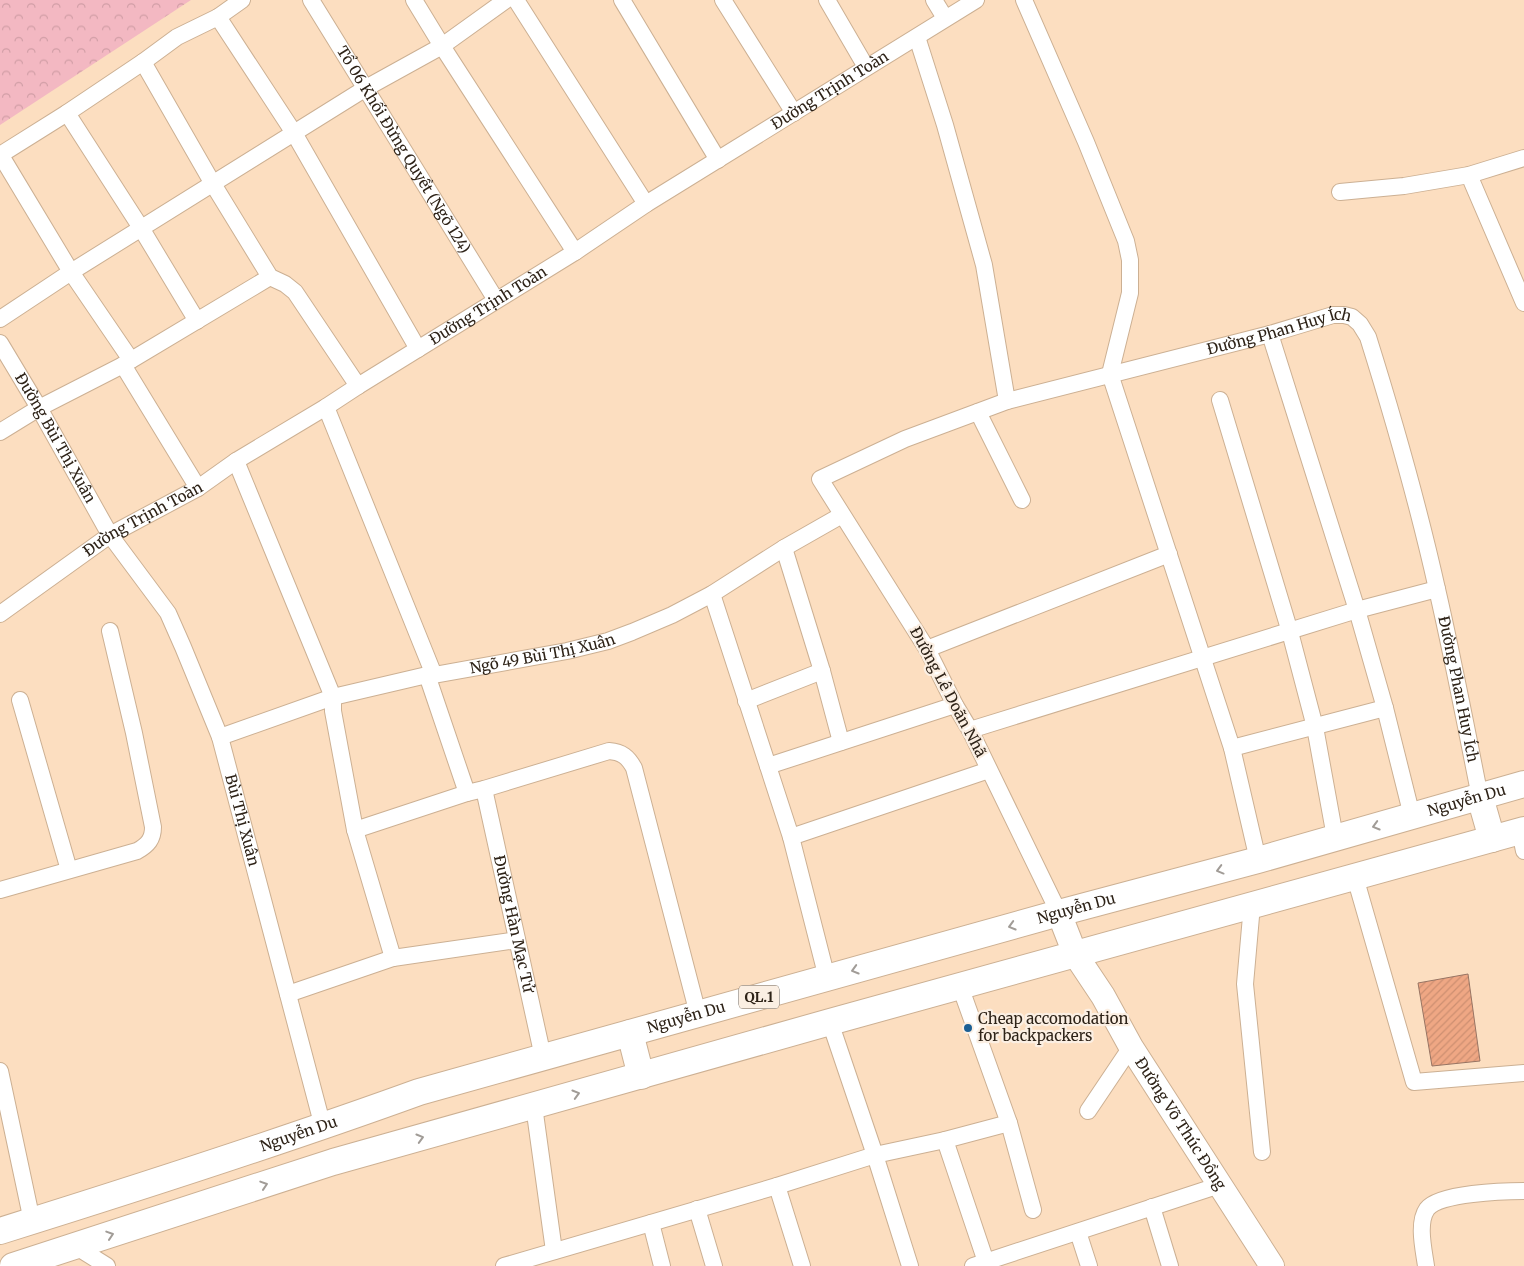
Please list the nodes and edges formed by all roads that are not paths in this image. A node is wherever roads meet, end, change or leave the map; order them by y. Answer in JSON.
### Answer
{"nodes":[{"id":1,"x":242,"y":0,"type":"edge"},
{"id":2,"x":311,"y":0,"type":"edge"},
{"id":3,"x":414,"y":0,"type":"edge"},
{"id":4,"x":506,"y":0,"type":"edge"},
{"id":5,"x":516,"y":0,"type":"edge"},
{"id":6,"x":622,"y":0,"type":"edge"},
{"id":7,"x":723,"y":0,"type":"edge"},
{"id":8,"x":826,"y":0,"type":"edge"},
{"id":9,"x":934,"y":0,"type":"edge"},
{"id":10,"x":976,"y":0,"type":"edge"},
{"id":11,"x":1024,"y":0,"type":"edge"},
{"id":12,"x":218,"y":17,"type":"junction"},
{"id":13,"x":945,"y":18,"type":"junction"},
{"id":14,"x":917,"y":37,"type":"junction"},
{"id":15,"x":442,"y":46,"type":"junction"},
{"id":16,"x":143,"y":62,"type":"junction"},
{"id":17,"x":866,"y":67,"type":"junction"},
{"id":18,"x":366,"y":88,"type":"junction"},
{"id":19,"x":67,"y":113,"type":"junction"},
{"id":20,"x":794,"y":113,"type":"junction"},
{"id":21,"x":294,"y":133,"type":"junction"},
{"id":22,"x":0,"y":154,"type":"edge"},
{"id":23,"x":1524,"y":158,"type":"edge"},
{"id":24,"x":718,"y":160,"type":"junction"},
{"id":25,"x":1469,"y":175,"type":"junction"},
{"id":26,"x":213,"y":184,"type":"junction"},
{"id":27,"x":1340,"y":192,"type":"dead end"},
{"id":28,"x":646,"y":204,"type":"junction"},
{"id":29,"x":141,"y":228,"type":"junction"},
{"id":30,"x":575,"y":252,"type":"junction"},
{"id":31,"x":71,"y":272,"type":"junction"},
{"id":32,"x":270,"y":277,"type":"junction"},
{"id":33,"x":496,"y":300,"type":"junction"},
{"id":34,"x":1524,"y":302,"type":"edge"},
{"id":35,"x":0,"y":319,"type":"edge"},
{"id":36,"x":197,"y":321,"type":"junction"},
{"id":37,"x":1270,"y":334,"type":"junction"},
{"id":38,"x":0,"y":343,"type":"edge"},
{"id":39,"x":418,"y":349,"type":"junction"},
{"id":40,"x":127,"y":363,"type":"junction"},
{"id":41,"x":1110,"y":374,"type":"junction"},
{"id":42,"x":358,"y":386,"type":"junction"},
{"id":43,"x":1220,"y":400,"type":"dead end"},
{"id":44,"x":1007,"y":401,"type":"junction"},
{"id":45,"x":326,"y":407,"type":"junction"},
{"id":46,"x":39,"y":408,"type":"junction"},
{"id":47,"x":978,"y":412,"type":"junction"},
{"id":48,"x":0,"y":432,"type":"edge"},
{"id":49,"x":236,"y":461,"type":"junction"},
{"id":50,"x":820,"y":480,"type":"joint"},
{"id":51,"x":198,"y":488,"type":"junction"},
{"id":52,"x":1022,"y":500,"type":"dead end"},
{"id":53,"x":842,"y":515,"type":"junction"},
{"id":54,"x":110,"y":535,"type":"junction"},
{"id":55,"x":784,"y":548,"type":"junction"},
{"id":56,"x":1169,"y":554,"type":"junction"},
{"id":57,"x":1437,"y":589,"type":"junction"},
{"id":58,"x":712,"y":594,"type":"junction"},
{"id":59,"x":1357,"y":610,"type":"junction"},
{"id":60,"x":0,"y":614,"type":"edge"},
{"id":61,"x":110,"y":631,"type":"dead end"},
{"id":62,"x":1290,"y":632,"type":"junction"},
{"id":63,"x":927,"y":649,"type":"junction"},
{"id":64,"x":1202,"y":657,"type":"junction"},
{"id":65,"x":822,"y":671,"type":"junction"},
{"id":66,"x":431,"y":675,"type":"junction"},
{"id":67,"x":333,"y":697,"type":"junction"},
{"id":68,"x":20,"y":700,"type":"dead end"},
{"id":69,"x":746,"y":701,"type":"junction"},
{"id":70,"x":955,"y":704,"type":"junction"},
{"id":71,"x":1384,"y":708,"type":"junction"},
{"id":72,"x":1315,"y":727,"type":"junction"},
{"id":73,"x":970,"y":730,"type":"junction"},
{"id":74,"x":220,"y":737,"type":"junction"},
{"id":75,"x":842,"y":742,"type":"junction"},
{"id":76,"x":1232,"y":748,"type":"junction"},
{"id":77,"x":768,"y":766,"type":"junction"},
{"id":78,"x":989,"y":770,"type":"junction"},
{"id":79,"x":1524,"y":784,"type":"edge"},
{"id":80,"x":484,"y":789,"type":"junction"},
{"id":81,"x":468,"y":793,"type":"junction"},
{"id":82,"x":1480,"y":797,"type":"junction"},
{"id":83,"x":1412,"y":816,"type":"junction"},
{"id":84,"x":355,"y":830,"type":"junction"},
{"id":85,"x":791,"y":837,"type":"junction"},
{"id":86,"x":1335,"y":837,"type":"junction"},
{"id":87,"x":1523,"y":838,"type":"edge"},
{"id":88,"x":1492,"y":839,"type":"junction"},
{"id":89,"x":1258,"y":860,"type":"junction"},
{"id":90,"x":69,"y":870,"type":"junction"},
{"id":91,"x":1355,"y":877,"type":"junction"},
{"id":92,"x":0,"y":890,"type":"edge"},
{"id":93,"x":1252,"y":905,"type":"junction"},
{"id":94,"x":1058,"y":913,"type":"junction"},
{"id":95,"x":517,"y":940,"type":"junction"},
{"id":96,"x":1076,"y":954,"type":"junction"},
{"id":97,"x":393,"y":958,"type":"junction"},
{"id":98,"x":827,"y":978,"type":"junction"},
{"id":99,"x":960,"y":986,"type":"junction"},
{"id":100,"x":288,"y":994,"type":"junction"},
{"id":101,"x":698,"y":1014,"type":"junction"},
{"id":102,"x":830,"y":1022,"type":"junction"},
{"id":103,"x":630,"y":1033,"type":"junction"},
{"id":104,"x":1131,"y":1047,"type":"junction"},
{"id":105,"x":542,"y":1057,"type":"junction"},
{"id":106,"x":0,"y":1071,"type":"edge"},
{"id":107,"x":1524,"y":1073,"type":"edge"},
{"id":108,"x":641,"y":1076,"type":"junction"},
{"id":109,"x":534,"y":1106,"type":"junction"},
{"id":110,"x":1088,"y":1111,"type":"dead end"},
{"id":111,"x":1009,"y":1123,"type":"junction"},
{"id":112,"x":323,"y":1127,"type":"junction"},
{"id":113,"x":945,"y":1140,"type":"junction"},
{"id":114,"x":1262,"y":1152,"type":"dead end"},
{"id":115,"x":875,"y":1155,"type":"junction"},
{"id":116,"x":333,"y":1162,"type":"junction"},
{"id":117,"x":1220,"y":1185,"type":"junction"},
{"id":118,"x":777,"y":1186,"type":"junction"},
{"id":119,"x":1524,"y":1191,"type":"edge"},
{"id":120,"x":1152,"y":1207,"type":"junction"},
{"id":121,"x":697,"y":1209,"type":"junction"},
{"id":122,"x":1033,"y":1210,"type":"dead end"},
{"id":123,"x":32,"y":1221,"type":"junction"},
{"id":124,"x":651,"y":1223,"type":"junction"},
{"id":125,"x":0,"y":1231,"type":"edge"},
{"id":126,"x":1078,"y":1232,"type":"junction"},
{"id":127,"x":75,"y":1246,"type":"junction"},
{"id":128,"x":42,"y":1257,"type":"junction"},
{"id":129,"x":549,"y":1257,"type":"edge"},
{"id":130,"x":1003,"y":1261,"type":"edge"},
{"id":131,"x":980,"y":1264,"type":"edge"},
{"id":132,"x":13,"y":1266,"type":"edge"},
{"id":133,"x":108,"y":1266,"type":"edge"},
{"id":134,"x":504,"y":1266,"type":"edge"},
{"id":135,"x":662,"y":1266,"type":"edge"},
{"id":136,"x":714,"y":1266,"type":"edge"},
{"id":137,"x":802,"y":1266,"type":"edge"},
{"id":138,"x":910,"y":1266,"type":"edge"},
{"id":139,"x":1089,"y":1266,"type":"edge"},
{"id":140,"x":1170,"y":1266,"type":"edge"},
{"id":141,"x":1272,"y":1266,"type":"edge"},
{"id":142,"x":1426,"y":1266,"type":"edge"}],
"edges":[{"from":1,"to":12,"type":"street"},
{"from":2,"to":18,"type":"street","name":"Tổ 06 Khối Đừng Quyềt (Ngõ 124)"},
{"from":3,"to":15,"type":"street"},
{"from":4,"to":15,"type":"street"},
{"from":5,"to":28,"type":"street"},
{"from":6,"to":24,"type":"street"},
{"from":7,"to":20,"type":"street"},
{"from":8,"to":17,"type":"street"},
{"from":9,"to":13,"type":"street"},
{"from":10,"to":13,"type":"street","name":"Đường Trịnh Toàn"},
{"from":11,"to":41,"type":"street"},
{"from":12,"to":16,"type":"street"},
{"from":12,"to":21,"type":"street"},
{"from":13,"to":14,"type":"street","name":"Đường Trịnh Toàn"},
{"from":14,"to":17,"type":"street","name":"Đường Trịnh Toàn"},
{"from":14,"to":44,"type":"street"},
{"from":15,"to":18,"type":"street"},
{"from":15,"to":30,"type":"street"},
{"from":16,"to":19,"type":"street"},
{"from":16,"to":26,"type":"street"},
{"from":17,"to":20,"type":"street","name":"Đường Trịnh Toàn"},
{"from":18,"to":21,"type":"street"},
{"from":18,"to":33,"type":"street","name":"Tổ 06 Khối Đừng Quyềt (Ngõ 124)"},
{"from":19,"to":22,"type":"street"},
{"from":19,"to":29,"type":"street"},
{"from":20,"to":24,"type":"street","name":"Đường Trịnh Toàn"},
{"from":21,"to":26,"type":"street"},
{"from":21,"to":39,"type":"street"},
{"from":22,"to":31,"type":"street"},
{"from":23,"to":25,"type":"street"},
{"from":24,"to":28,"type":"street","name":"Đường Trịnh Toàn"},
{"from":25,"to":27,"type":"street"},
{"from":25,"to":34,"type":"street"},
{"from":26,"to":29,"type":"street"},
{"from":26,"to":32,"type":"street"},
{"from":28,"to":30,"type":"street","name":"Đường Trịnh Toàn"},
{"from":29,"to":31,"type":"street"},
{"from":29,"to":36,"type":"street"},
{"from":30,"to":33,"type":"street","name":"Đường Trịnh Toàn"},
{"from":31,"to":35,"type":"street"},
{"from":31,"to":40,"type":"street"},
{"from":32,"to":36,"type":"street"},
{"from":32,"to":42,"type":"street"},
{"from":33,"to":39,"type":"street","name":"Đường Trịnh Toàn"},
{"from":36,"to":40,"type":"street"},
{"from":37,"to":41,"type":"street","name":"Đường Phan Huy Ích"},
{"from":37,"to":57,"type":"street","name":"Đường Phan Huy Ích"},
{"from":37,"to":59,"type":"street"},
{"from":38,"to":46,"type":"street","name":"Đường Bùi Thị Xuân"},
{"from":39,"to":42,"type":"street","name":"Đường Trịnh Toàn"},
{"from":40,"to":46,"type":"street"},
{"from":40,"to":51,"type":"street"},
{"from":41,"to":44,"type":"street","name":"Đường Phan Huy Ích"},
{"from":41,"to":56,"type":"street"},
{"from":42,"to":45,"type":"street","name":"Đường Trịnh Toàn"},
{"from":43,"to":62,"type":"street"},
{"from":44,"to":47,"type":"street","name":"Đường Phan Huy Ích"},
{"from":45,"to":49,"type":"street","name":"Đường Trịnh Toàn"},
{"from":45,"to":66,"type":"street"},
{"from":46,"to":48,"type":"street"},
{"from":46,"to":54,"type":"street","name":"Đường Bùi Thị Xuân"},
{"from":47,"to":50,"type":"street","name":"Đường Phan Huy Ích"},
{"from":47,"to":52,"type":"street"},
{"from":49,"to":51,"type":"street","name":"Đường Trịnh Toàn"},
{"from":49,"to":67,"type":"street"},
{"from":50,"to":53,"type":"street","name":"Đường Lê Doãn Nhã"},
{"from":51,"to":54,"type":"street","name":"Đường Trịnh Toàn"},
{"from":53,"to":55,"type":"street","name":"Ngõ 49 Bùi Thị Xuân"},
{"from":53,"to":63,"type":"street","name":"Đường Lê Doãn Nhã"},
{"from":54,"to":60,"type":"street","name":"Đường Trịnh Toàn"},
{"from":54,"to":74,"type":"street","name":"Bùi Thị Xuân"},
{"from":55,"to":58,"type":"street","name":"Ngõ 49 Bùi Thị Xuân"},
{"from":55,"to":65,"type":"street"},
{"from":56,"to":63,"type":"street"},
{"from":56,"to":64,"type":"street"},
{"from":57,"to":59,"type":"street"},
{"from":57,"to":82,"type":"street","name":"Đường Phan Huy Ích"},
{"from":58,"to":66,"type":"street","name":"Ngõ 49 Bùi Thị Xuân"},
{"from":58,"to":69,"type":"street"},
{"from":59,"to":62,"type":"street"},
{"from":59,"to":71,"type":"street"},
{"from":61,"to":90,"type":"street"},
{"from":62,"to":64,"type":"street"},
{"from":62,"to":72,"type":"street"},
{"from":63,"to":70,"type":"street","name":"Đường Lê Doãn Nhã"},
{"from":64,"to":73,"type":"street"},
{"from":64,"to":76,"type":"street"},
{"from":65,"to":69,"type":"street"},
{"from":65,"to":75,"type":"street"},
{"from":66,"to":67,"type":"street","name":"Ngõ 49 Bùi Thị Xuân"},
{"from":66,"to":81,"type":"street"},
{"from":67,"to":74,"type":"street","name":"Ngõ 49 Bùi Thị Xuân"},
{"from":67,"to":84,"type":"street"},
{"from":68,"to":90,"type":"street"},
{"from":69,"to":77,"type":"street"},
{"from":70,"to":73,"type":"street","name":"Đường Lê Doãn Nhã"},
{"from":70,"to":75,"type":"street"},
{"from":71,"to":72,"type":"street"},
{"from":71,"to":83,"type":"street"},
{"from":72,"to":76,"type":"street"},
{"from":72,"to":86,"type":"street"},
{"from":73,"to":78,"type":"street","name":"Đường Lê Doãn Nhã"},
{"from":74,"to":100,"type":"street","name":"Bùi Thị Xuân"},
{"from":75,"to":77,"type":"street"},
{"from":76,"to":89,"type":"street"},
{"from":77,"to":85,"type":"street"},
{"from":78,"to":85,"type":"street"},
{"from":78,"to":94,"type":"street","name":"Đường Lê Doãn Nhã"},
{"from":79,"to":82,"type":"main road","name":"Nguyễn Du","number":"QL.1"},
{"from":80,"to":81,"type":"street"},
{"from":80,"to":95,"type":"street","name":"Đường Hàn Mạc Tử"},
{"from":80,"to":101,"type":"street"},
{"from":81,"to":84,"type":"street"},
{"from":82,"to":83,"type":"main road","name":"Nguyễn Du","number":"QL.1"},
{"from":82,"to":88,"type":"main road"},
{"from":83,"to":86,"type":"main road","name":"Nguyễn Du","number":"QL.1","one_way":true},
{"from":84,"to":97,"type":"street"},
{"from":85,"to":98,"type":"street"},
{"from":86,"to":89,"type":"main road","name":"Nguyễn Du","number":"QL.1"},
{"from":87,"to":88,"type":"main road"},
{"from":88,"to":91,"type":"main road"},
{"from":89,"to":94,"type":"main road","name":"Nguyễn Du","number":"QL.1","one_way":true},
{"from":90,"to":92,"type":"street"},
{"from":91,"to":93,"type":"main road"},
{"from":91,"to":107,"type":"street"},
{"from":93,"to":96,"type":"main road"},
{"from":93,"to":114,"type":"street"},
{"from":94,"to":96,"type":"street","name":"Đường Võ Thúc Đồng"},
{"from":94,"to":98,"type":"main road","name":"Nguyễn Du","number":"QL.1","one_way":true},
{"from":95,"to":97,"type":"street"},
{"from":95,"to":105,"type":"street","name":"Đường Hàn Mạc Tử"},
{"from":96,"to":99,"type":"main road"},
{"from":96,"to":104,"type":"street","name":"Đường Võ Thúc Đồng"},
{"from":97,"to":100,"type":"street"},
{"from":98,"to":101,"type":"main road","name":"Nguyễn Du","number":"QL.1"},
{"from":99,"to":102,"type":"main road"},
{"from":99,"to":111,"type":"street"},
{"from":100,"to":112,"type":"street","name":"Bùi Thị Xuân"},
{"from":101,"to":103,"type":"main road","name":"Nguyễn Du","number":"QL.1"},
{"from":102,"to":108,"type":"main road"},
{"from":102,"to":115,"type":"street"},
{"from":103,"to":105,"type":"main road","name":"Nguyễn Du","number":"QL.1"},
{"from":103,"to":108,"type":"main road"},
{"from":104,"to":110,"type":"street"},
{"from":104,"to":117,"type":"street","name":"Đường Võ Thúc Đồng"},
{"from":105,"to":112,"type":"main road","name":"Nguyễn Du","number":"QL.1"},
{"from":106,"to":123,"type":"street"},
{"from":109,"to":108,"type":"main road","one_way":true},
{"from":116,"to":109,"type":"main road","one_way":true},
{"from":109,"to":129,"type":"street"},
{"from":111,"to":113,"type":"street"},
{"from":111,"to":122,"type":"street"},
{"from":112,"to":116,"type":"main road"},
{"from":112,"to":123,"type":"main road","name":"Nguyễn Du","number":"QL.1"},
{"from":113,"to":115,"type":"street"},
{"from":113,"to":131,"type":"street"},
{"from":115,"to":118,"type":"street"},
{"from":115,"to":138,"type":"street"},
{"from":127,"to":116,"type":"main road","one_way":true},
{"from":117,"to":120,"type":"street"},
{"from":117,"to":141,"type":"street","name":"Đường Võ Thúc Đồng"},
{"from":118,"to":121,"type":"street"},
{"from":118,"to":137,"type":"street"},
{"from":119,"to":142,"type":"street"},
{"from":120,"to":126,"type":"street"},
{"from":120,"to":140,"type":"street"},
{"from":121,"to":124,"type":"street"},
{"from":121,"to":136,"type":"street"},
{"from":123,"to":125,"type":"main road","name":"Nguyễn Du","number":"QL.1"},
{"from":123,"to":128,"type":"main road"},
{"from":124,"to":129,"type":"street"},
{"from":124,"to":135,"type":"street"},
{"from":126,"to":130,"type":"street"},
{"from":126,"to":139,"type":"street"},
{"from":127,"to":128,"type":"main road"},
{"from":127,"to":133,"type":"street"},
{"from":128,"to":132,"type":"main road"},
{"from":129,"to":134,"type":"street"},
{"from":130,"to":131,"type":"street"}]}
